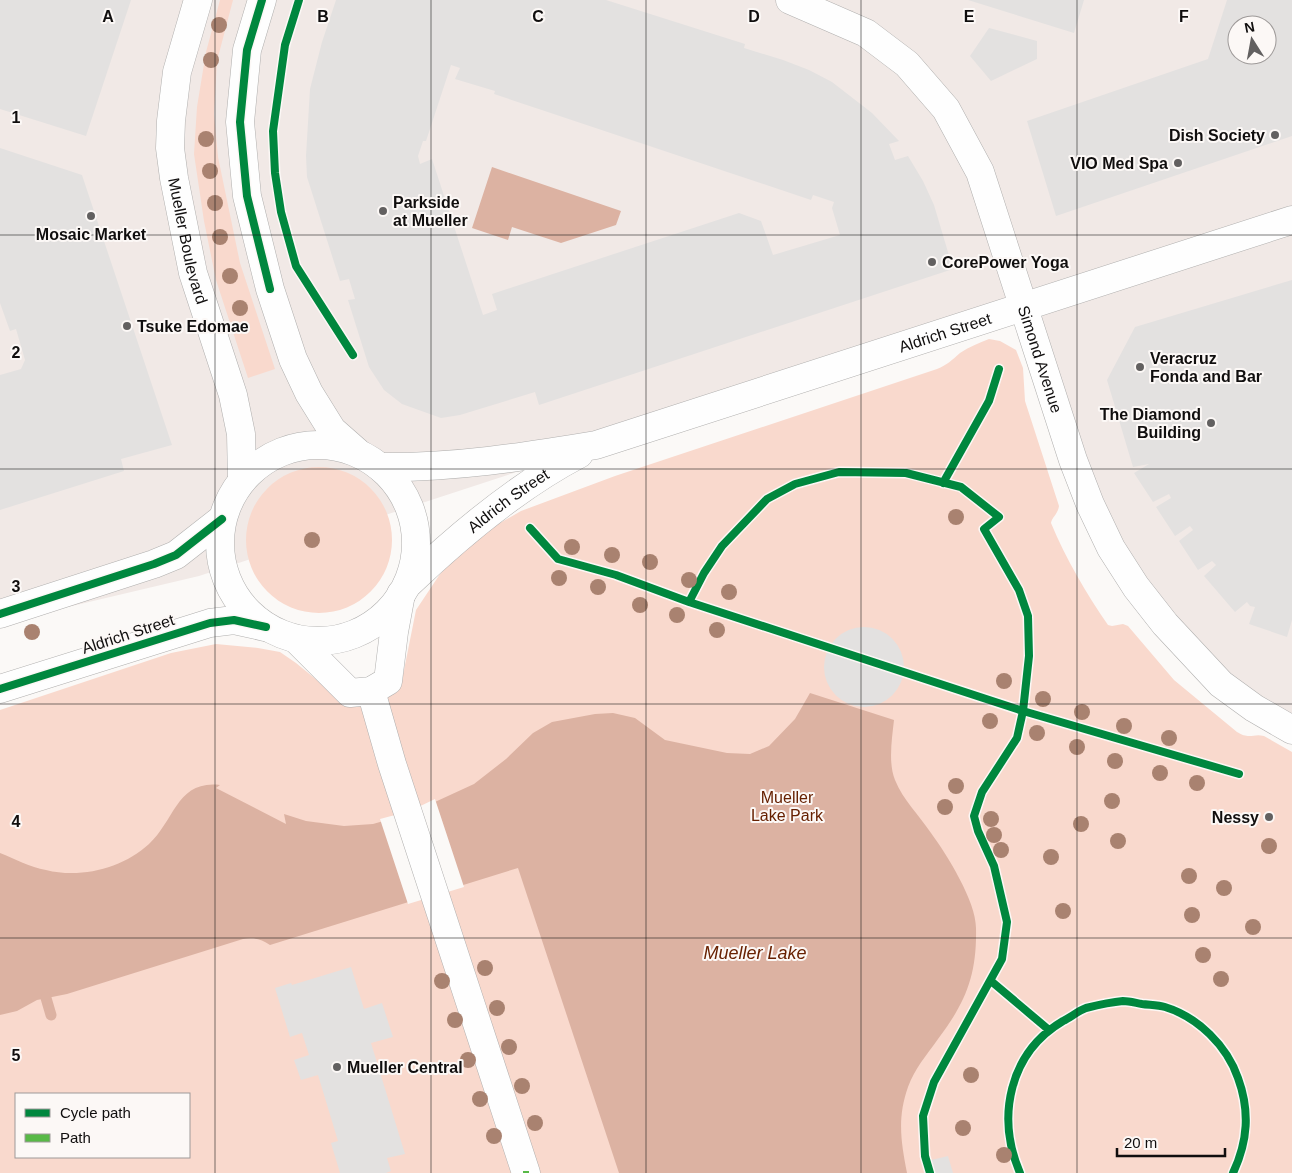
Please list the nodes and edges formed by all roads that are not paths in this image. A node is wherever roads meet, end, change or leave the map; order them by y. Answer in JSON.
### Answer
{"nodes":[{"id":1,"x":198,"y":0,"type":"edge"},
{"id":2,"x":262,"y":0,"type":"edge"},
{"id":3,"x":790,"y":0,"type":"edge"},
{"id":4,"x":1292,"y":220,"type":"edge"},
{"id":5,"x":1024,"y":306,"type":"junction"},
{"id":6,"x":596,"y":445,"type":"junction"},
{"id":7,"x":370,"y":461,"type":"junction"},
{"id":8,"x":242,"y":480,"type":"junction"},
{"id":9,"x":222,"y":519,"type":"junction"},
{"id":10,"x":404,"y":590,"type":"junction"},
{"id":11,"x":0,"y":614,"type":"edge"},
{"id":12,"x":266,"y":627,"type":"junction"},
{"id":13,"x":296,"y":639,"type":"junction"},
{"id":14,"x":0,"y":689,"type":"edge"},
{"id":15,"x":371,"y":692,"type":"junction"},
{"id":16,"x":1292,"y":730,"type":"edge"},
{"id":17,"x":524,"y":1172,"type":"edge"}],
"edges":[{"from":1,"to":8,"type":"street","name":"Mueller Boulevard"},
{"from":2,"to":7,"type":"street"},
{"from":3,"to":5,"type":"street","name":"Simond Avenue"},
{"from":4,"to":5,"type":"street","name":"Aldrich Street"},
{"from":5,"to":6,"type":"street","name":"Aldrich Street"},
{"from":5,"to":16,"type":"street","name":"Simond Avenue"},
{"from":6,"to":7,"type":"street","name":"Aldrich Street"},
{"from":6,"to":10,"type":"street","name":"Aldrich Street"},
{"from":7,"to":8,"type":"street"},
{"from":7,"to":10,"type":"street"},
{"from":8,"to":9,"type":"street"},
{"from":9,"to":11,"type":"street"},
{"from":9,"to":12,"type":"street"},
{"from":10,"to":13,"type":"street","name":"Aldrich Street"},
{"from":10,"to":15,"type":"street"},
{"from":12,"to":13,"type":"street"},
{"from":12,"to":14,"type":"street","name":"Aldrich Street"},
{"from":13,"to":15,"type":"street"},
{"from":15,"to":17,"type":"street"}]}
